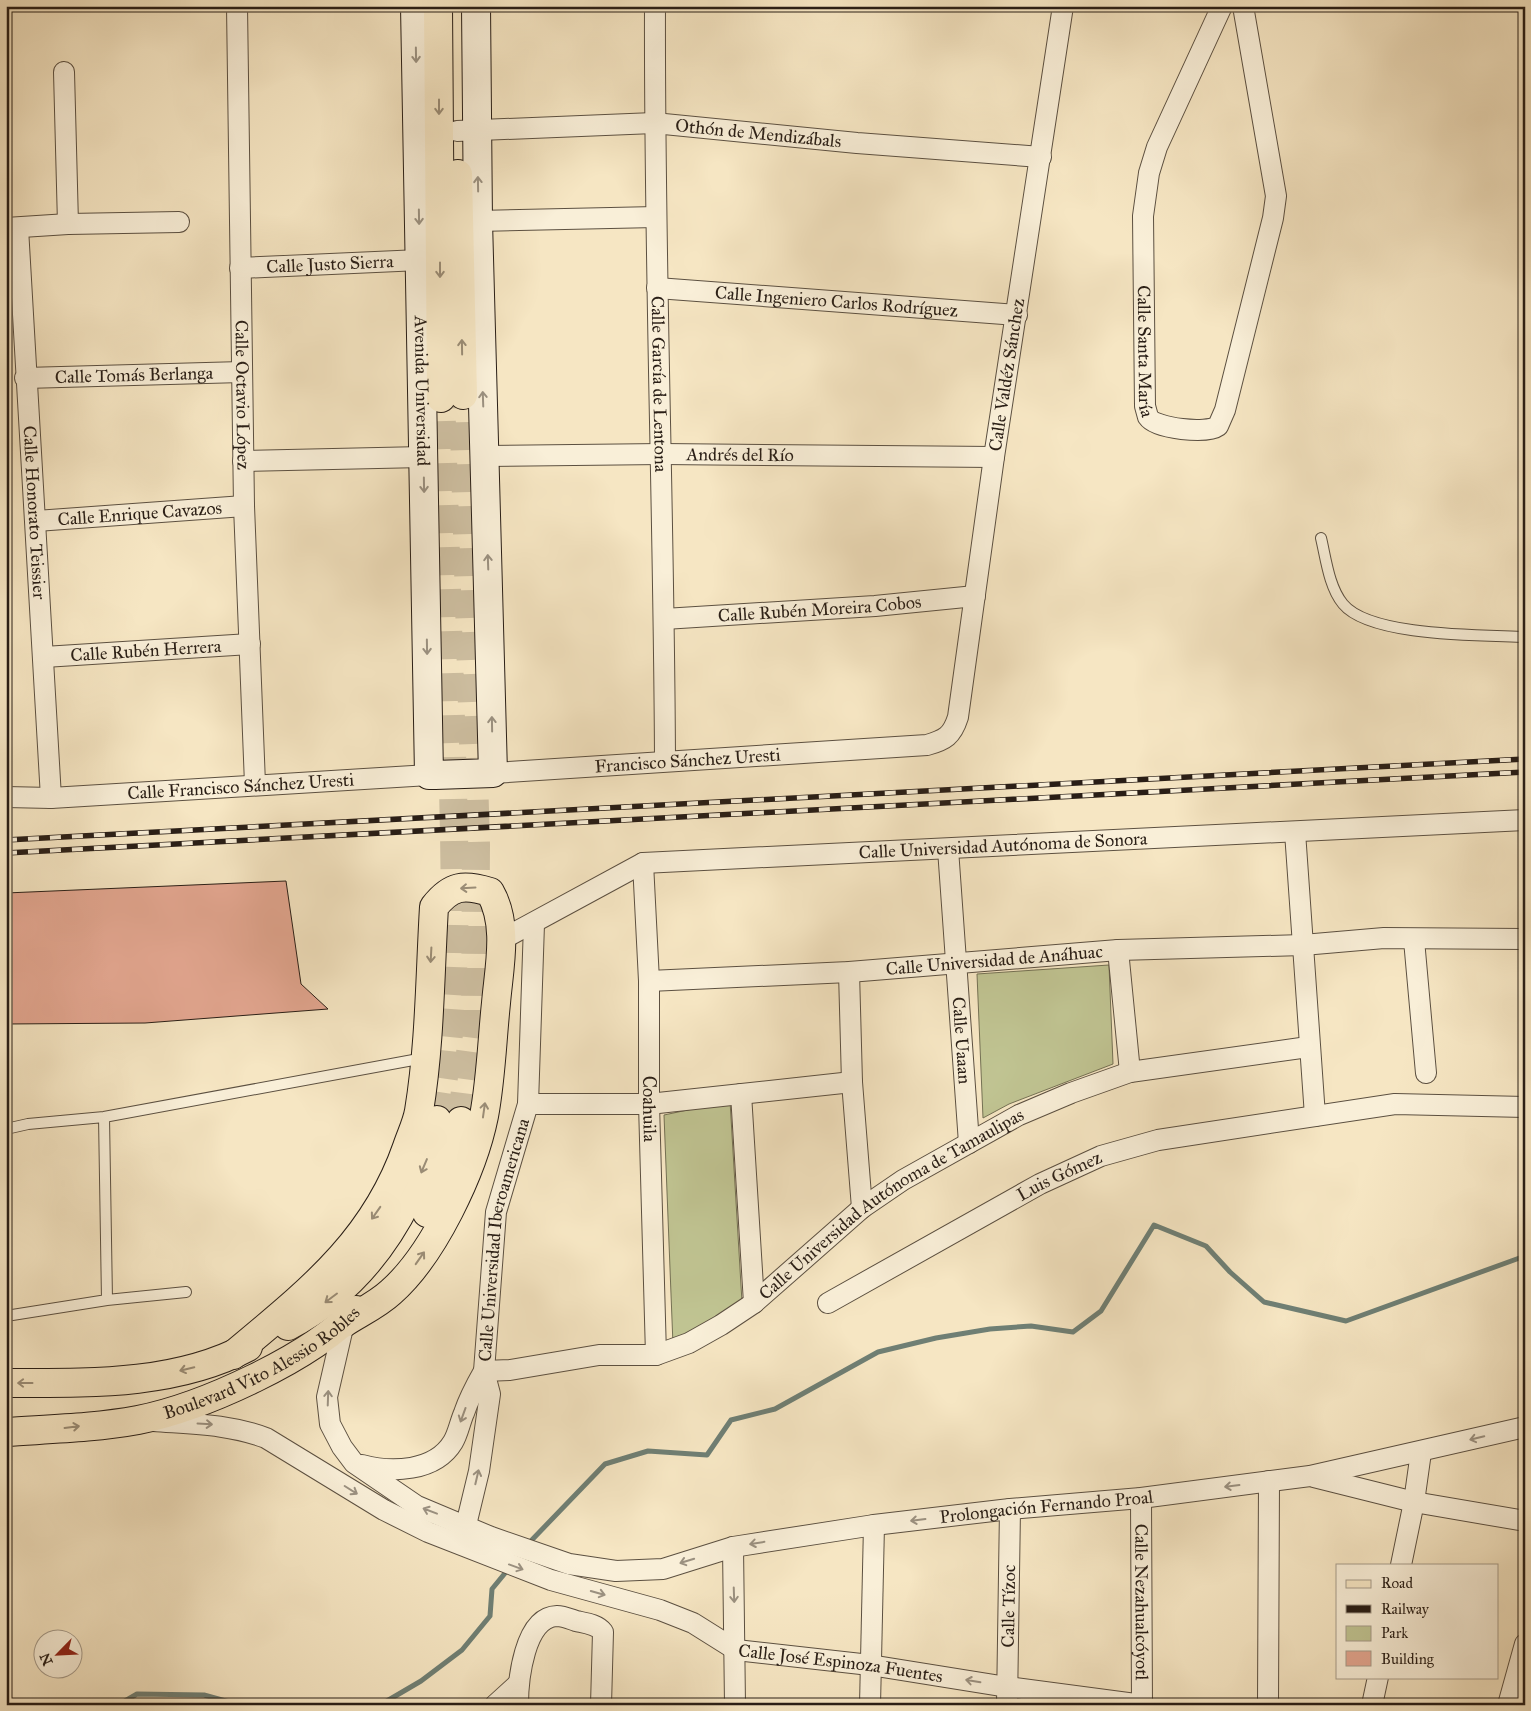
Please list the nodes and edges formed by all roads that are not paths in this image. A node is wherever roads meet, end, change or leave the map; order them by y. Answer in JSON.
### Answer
{"nodes":[{"id":1,"x":237,"y":6,"type":"edge"},
{"id":2,"x":415,"y":6,"type":"edge"},
{"id":3,"x":438,"y":6,"type":"edge"},
{"id":4,"x":455,"y":6,"type":"edge"},
{"id":5,"x":476,"y":6,"type":"edge"},
{"id":6,"x":655,"y":6,"type":"edge"},
{"id":7,"x":1063,"y":6,"type":"edge"},
{"id":8,"x":1222,"y":6,"type":"edge"},
{"id":9,"x":1243,"y":6,"type":"edge"},
{"id":10,"x":64,"y":72,"type":"dead end"},
{"id":11,"x":654,"y":123,"type":"junction"},
{"id":12,"x":467,"y":130,"type":"junction"},
{"id":13,"x":1041,"y":158,"type":"junction"},
{"id":14,"x":656,"y":217,"type":"junction"},
{"id":15,"x":179,"y":222,"type":"dead end"},
{"id":16,"x":478,"y":222,"type":"junction"},
{"id":17,"x":68,"y":224,"type":"junction"},
{"id":18,"x":12,"y":228,"type":"edge"},
{"id":19,"x":420,"y":260,"type":"junction"},
{"id":20,"x":240,"y":268,"type":"junction"},
{"id":21,"x":658,"y":288,"type":"junction"},
{"id":22,"x":1017,"y":315,"type":"junction"},
{"id":23,"x":242,"y":372,"type":"junction"},
{"id":24,"x":26,"y":378,"type":"junction"},
{"id":25,"x":662,"y":454,"type":"junction"},
{"id":26,"x":423,"y":456,"type":"junction"},
{"id":27,"x":485,"y":456,"type":"junction"},
{"id":28,"x":994,"y":457,"type":"junction"},
{"id":29,"x":243,"y":461,"type":"junction"},
{"id":30,"x":244,"y":506,"type":"junction"},
{"id":31,"x":36,"y":521,"type":"junction"},
{"id":32,"x":1321,"y":538,"type":"dead end"},
{"id":33,"x":975,"y":596,"type":"junction"},
{"id":34,"x":664,"y":619,"type":"junction"},
{"id":35,"x":1525,"y":637,"type":"edge"},
{"id":36,"x":250,"y":644,"type":"junction"},
{"id":37,"x":44,"y":657,"type":"junction"},
{"id":38,"x":945,"y":740,"type":"joint"},
{"id":39,"x":665,"y":762,"type":"junction"},
{"id":40,"x":493,"y":773,"type":"junction"},
{"id":41,"x":429,"y":775,"type":"junction"},
{"id":42,"x":255,"y":784,"type":"junction"},
{"id":43,"x":6,"y":797,"type":"edge"},
{"id":44,"x":52,"y":798,"type":"junction"},
{"id":45,"x":1525,"y":820,"type":"edge"},
{"id":46,"x":1295,"y":832,"type":"junction"},
{"id":47,"x":948,"y":849,"type":"junction"},
{"id":48,"x":643,"y":863,"type":"junction"},
{"id":49,"x":534,"y":924,"type":"junction"},
{"id":50,"x":1525,"y":938,"type":"edge"},
{"id":51,"x":501,"y":940,"type":"junction"},
{"id":52,"x":1414,"y":940,"type":"junction"},
{"id":53,"x":1303,"y":945,"type":"junction"},
{"id":54,"x":1118,"y":950,"type":"junction"},
{"id":55,"x":955,"y":962,"type":"junction"},
{"id":56,"x":849,"y":972,"type":"junction"},
{"id":57,"x":649,"y":981,"type":"junction"},
{"id":58,"x":1308,"y":1047,"type":"junction"},
{"id":59,"x":425,"y":1058,"type":"junction"},
{"id":60,"x":1130,"y":1072,"type":"junction"},
{"id":61,"x":1426,"y":1073,"type":"dead end"},
{"id":62,"x":852,"y":1082,"type":"junction"},
{"id":63,"x":740,"y":1094,"type":"junction"},
{"id":64,"x":528,"y":1104,"type":"junction"},
{"id":65,"x":649,"y":1104,"type":"junction"},
{"id":66,"x":1525,"y":1107,"type":"edge"},
{"id":67,"x":1315,"y":1116,"type":"junction"},
{"id":68,"x":104,"y":1117,"type":"junction"},
{"id":69,"x":6,"y":1128,"type":"edge"},
{"id":70,"x":968,"y":1143,"type":"junction"},
{"id":71,"x":862,"y":1208,"type":"junction"},
{"id":72,"x":186,"y":1292,"type":"dead end"},
{"id":73,"x":107,"y":1300,"type":"junction"},
{"id":74,"x":754,"y":1302,"type":"junction"},
{"id":75,"x":828,"y":1303,"type":"dead end"},
{"id":76,"x":6,"y":1316,"type":"edge"},
{"id":77,"x":344,"y":1323,"type":"junction"},
{"id":78,"x":233,"y":1355,"type":"junction"},
{"id":79,"x":656,"y":1355,"type":"junction"},
{"id":80,"x":484,"y":1371,"type":"junction"},
{"id":81,"x":6,"y":1383,"type":"edge"},
{"id":82,"x":139,"y":1420,"type":"junction"},
{"id":83,"x":1525,"y":1427,"type":"edge"},
{"id":84,"x":6,"y":1432,"type":"edge"},
{"id":85,"x":1421,"y":1452,"type":"junction"},
{"id":86,"x":354,"y":1463,"type":"junction"},
{"id":87,"x":1310,"y":1476,"type":"junction"},
{"id":88,"x":1269,"y":1481,"type":"junction"},
{"id":89,"x":1140,"y":1498,"type":"junction"},
{"id":90,"x":1414,"y":1502,"type":"junction"},
{"id":91,"x":1010,"y":1509,"type":"junction"},
{"id":92,"x":1525,"y":1521,"type":"edge"},
{"id":93,"x":466,"y":1525,"type":"junction"},
{"id":94,"x":874,"y":1525,"type":"junction"},
{"id":95,"x":733,"y":1547,"type":"junction"},
{"id":96,"x":1401,"y":1564,"type":"edge"},
{"id":97,"x":1525,"y":1644,"type":"edge"},
{"id":98,"x":736,"y":1650,"type":"junction"},
{"id":99,"x":870,"y":1665,"type":"junction"},
{"id":100,"x":1378,"y":1678,"type":"edge"},
{"id":101,"x":518,"y":1684,"type":"junction"},
{"id":102,"x":1007,"y":1696,"type":"edge"},
{"id":103,"x":494,"y":1705,"type":"edge"},
{"id":104,"x":518,"y":1705,"type":"edge"},
{"id":105,"x":601,"y":1705,"type":"edge"},
{"id":106,"x":735,"y":1705,"type":"edge"},
{"id":107,"x":870,"y":1705,"type":"edge"},
{"id":108,"x":1142,"y":1705,"type":"edge"},
{"id":109,"x":1268,"y":1705,"type":"edge"},
{"id":110,"x":1372,"y":1705,"type":"edge"},
{"id":111,"x":1508,"y":1705,"type":"edge"}],
"edges":[{"from":1,"to":20,"type":"street","name":"Calle Octavio López"},
{"from":2,"to":19,"type":"street","name":"Avenida Universidad","one_way":true},
{"from":3,"to":12,"type":"main road","name":"Avenida Universidad","one_way":true},
{"from":4,"to":12,"type":"main road","name":"Avenida Universidad"},
{"from":5,"to":12,"type":"street","name":"Avenida Universidad"},
{"from":6,"to":11,"type":"street","name":"Calle García de Lentona"},
{"from":7,"to":13,"type":"street","name":"Calle Valdéz Sánchez"},
{"from":8,"to":9,"type":"street","name":"Calle Santa María"},
{"from":10,"to":17,"type":"street"},
{"from":11,"to":12,"type":"street","name":"Othón de Mendizábals"},
{"from":11,"to":13,"type":"street","name":"Othón de Mendizábals"},
{"from":11,"to":14,"type":"street","name":"Calle García de Lentona"},
{"from":16,"to":12,"type":"street","name":"Avenida Universidad","one_way":true},
{"from":13,"to":22,"type":"street","name":"Calle Valdéz Sánchez"},
{"from":14,"to":16,"type":"street"},
{"from":14,"to":21,"type":"street","name":"Calle García de Lentona"},
{"from":15,"to":17,"type":"street"},
{"from":27,"to":16,"type":"street","name":"Avenida Universidad","one_way":true},
{"from":17,"to":18,"type":"street"},
{"from":18,"to":24,"type":"street","name":"Calle Honorato Teissier"},
{"from":19,"to":20,"type":"street","name":"Calle Justo Sierra"},
{"from":19,"to":26,"type":"street","name":"Avenida Universidad"},
{"from":20,"to":23,"type":"street","name":"Calle Octavio López"},
{"from":21,"to":22,"type":"street","name":"Calle Ingeniero Carlos Rodríguez"},
{"from":21,"to":25,"type":"street","name":"Calle García de Lentona"},
{"from":22,"to":28,"type":"street","name":"Calle Valdéz Sánchez"},
{"from":23,"to":24,"type":"street","name":"Calle Tomás Berlanga"},
{"from":23,"to":29,"type":"street","name":"Calle Octavio López"},
{"from":24,"to":31,"type":"street","name":"Calle Honorato Teissier"},
{"from":25,"to":27,"type":"street","name":"Andrés del Río"},
{"from":25,"to":28,"type":"street","name":"Andrés del Río"},
{"from":25,"to":34,"type":"street","name":"Calle García de Lentona"},
{"from":26,"to":29,"type":"street"},
{"from":26,"to":41,"type":"street","name":"Avenida Universidad","one_way":true},
{"from":40,"to":27,"type":"street","name":"Avenida Universidad","one_way":true},
{"from":28,"to":33,"type":"street","name":"Calle Valdéz Sánchez"},
{"from":29,"to":30,"type":"street","name":"Calle Octavio López"},
{"from":30,"to":31,"type":"street","name":"Calle Enrique Cavazos"},
{"from":30,"to":36,"type":"street","name":"Calle Octavio López"},
{"from":31,"to":37,"type":"street","name":"Calle Honorato Teissier"},
{"from":32,"to":35,"type":"lane"},
{"from":33,"to":34,"type":"street","name":"Calle Rubén Moreira Cobos"},
{"from":33,"to":38,"type":"street","name":"Calle Valdéz Sánchez"},
{"from":34,"to":39,"type":"street","name":"Calle García de Lentona"},
{"from":36,"to":37,"type":"street","name":"Calle Rubén Herrera"},
{"from":36,"to":42,"type":"street","name":"Calle Octavio López"},
{"from":37,"to":44,"type":"street","name":"Calle Honorato Teissier"},
{"from":38,"to":39,"type":"street","name":"Francisco Sánchez Uresti"},
{"from":39,"to":40,"type":"street","name":"Francisco Sánchez Uresti"},
{"from":40,"to":41,"type":"street","name":"Francisco Sánchez Uresti"},
{"from":41,"to":42,"type":"street","name":"Calle Francisco Sánchez Uresti"},
{"from":42,"to":44,"type":"street","name":"Calle Francisco Sánchez Uresti"},
{"from":43,"to":44,"type":"street","name":"Calle Francisco Sánchez Uresti"},
{"from":45,"to":46,"type":"street","name":"Calle Universidad Autónoma de Sonora"},
{"from":46,"to":47,"type":"street","name":"Calle Universidad Autónoma de Sonora"},
{"from":46,"to":53,"type":"street"},
{"from":47,"to":48,"type":"street","name":"Calle Universidad Autónoma de Sonora"},
{"from":47,"to":55,"type":"street","name":"Calle Uaaan"},
{"from":48,"to":49,"type":"street","name":"Calle Universidad Autónoma de Sonora"},
{"from":48,"to":57,"type":"street","name":"Coahuila"},
{"from":49,"to":51,"type":"street","name":"Calle Universidad Autónoma de Sonora"},
{"from":49,"to":64,"type":"street","name":"Calle Universidad Iberoamericana"},
{"from":50,"to":52,"type":"street","name":"Calle Universidad de Anáhuac"},
{"from":51,"to":59,"type":"main road","one_way":true},
{"from":77,"to":51,"type":"main road","one_way":true},
{"from":52,"to":53,"type":"street","name":"Calle Universidad de Anáhuac"},
{"from":52,"to":61,"type":"street"},
{"from":53,"to":54,"type":"street","name":"Calle Universidad de Anáhuac"},
{"from":53,"to":58,"type":"street"},
{"from":54,"to":55,"type":"street","name":"Calle Universidad de Anáhuac"},
{"from":54,"to":60,"type":"street"},
{"from":55,"to":56,"type":"street","name":"Calle Universidad de Anáhuac"},
{"from":55,"to":70,"type":"street","name":"Calle Uaaan"},
{"from":56,"to":57,"type":"street","name":"Calle Universidad de Anáhuac"},
{"from":56,"to":62,"type":"street"},
{"from":57,"to":65,"type":"street","name":"Coahuila"},
{"from":58,"to":60,"type":"street","name":"Calle Universidad Autónoma de Tamaulipas"},
{"from":58,"to":67,"type":"street"},
{"from":59,"to":68,"type":"lane"},
{"from":59,"to":78,"type":"main road","one_way":true},
{"from":60,"to":70,"type":"street","name":"Calle Universidad Autónoma de Tamaulipas"},
{"from":62,"to":63,"type":"street"},
{"from":62,"to":71,"type":"street"},
{"from":63,"to":65,"type":"street"},
{"from":63,"to":74,"type":"street"},
{"from":64,"to":65,"type":"street"},
{"from":64,"to":80,"type":"street","name":"Calle Universidad Iberoamericana"},
{"from":65,"to":79,"type":"street","name":"Coahuila"},
{"from":66,"to":67,"type":"street"},
{"from":67,"to":75,"type":"street","name":"Luis Gómez"},
{"from":68,"to":69,"type":"lane"},
{"from":68,"to":73,"type":"lane"},
{"from":70,"to":71,"type":"street","name":"Calle Universidad Autónoma de Tamaulipas"},
{"from":71,"to":74,"type":"street","name":"Calle Universidad Autónoma de Tamaulipas"},
{"from":72,"to":73,"type":"lane"},
{"from":73,"to":76,"type":"lane"},
{"from":74,"to":79,"type":"street","name":"Calle Universidad Autónoma de Tamaulipas"},
{"from":77,"to":78,"type":"main road","name":"Boulevard Vito Alessio Robles","one_way":true},
{"from":77,"to":82,"type":"main road","name":"Boulevard Vito Alessio Robles"},
{"from":86,"to":77,"type":"street","one_way":true},
{"from":78,"to":81,"type":"main road","name":"Boulevard Vito Alessio Robles","one_way":true},
{"from":79,"to":80,"type":"street","name":"Calle Universidad Autónoma de Tamaulipas"},
{"from":80,"to":86,"type":"street","name":"Calle Universidad Iberoamericana","one_way":true},
{"from":93,"to":80,"type":"street","one_way":true},
{"from":84,"to":82,"type":"main road","name":"Boulevard Vito Alessio Robles","one_way":true},
{"from":82,"to":98,"type":"street","name":"Calle José Espinoza Fuentes","one_way":true},
{"from":83,"to":85,"type":"street","name":"Prolongación Fernando Proal","one_way":true},
{"from":85,"to":87,"type":"street","name":"Prolongación Fernando Proal"},
{"from":85,"to":90,"type":"street"},
{"from":93,"to":86,"type":"street","name":"Prolongación Fernando Proal","one_way":true},
{"from":87,"to":88,"type":"street","name":"Prolongación Fernando Proal"},
{"from":87,"to":90,"type":"street"},
{"from":88,"to":89,"type":"street","name":"Prolongación Fernando Proal","one_way":true},
{"from":88,"to":109,"type":"street"},
{"from":89,"to":91,"type":"street","name":"Prolongación Fernando Proal"},
{"from":89,"to":108,"type":"street","name":"Calle Nezahualcóyotl"},
{"from":90,"to":92,"type":"street"},
{"from":90,"to":96,"type":"street"},
{"from":91,"to":94,"type":"street","name":"Prolongación Fernando Proal","one_way":true},
{"from":91,"to":102,"type":"street","name":"Calle Tízoc"},
{"from":95,"to":93,"type":"street","name":"Prolongación Fernando Proal","one_way":true},
{"from":94,"to":95,"type":"street","name":"Prolongación Fernando Proal","one_way":true},
{"from":94,"to":99,"type":"street"},
{"from":95,"to":98,"type":"street","one_way":true},
{"from":97,"to":111,"type":"street"},
{"from":98,"to":99,"type":"street","name":"Calle José Espinoza Fuentes"},
{"from":98,"to":106,"type":"street"},
{"from":102,"to":99,"type":"street","name":"Calle José Espinoza Fuentes","one_way":true},
{"from":99,"to":107,"type":"street"},
{"from":100,"to":110,"type":"street"},
{"from":101,"to":103,"type":"street"},
{"from":101,"to":104,"type":"street"},
{"from":101,"to":105,"type":"street"},
{"from":102,"to":108,"type":"street","name":"Calle José Espinoza Fuentes"}]}
